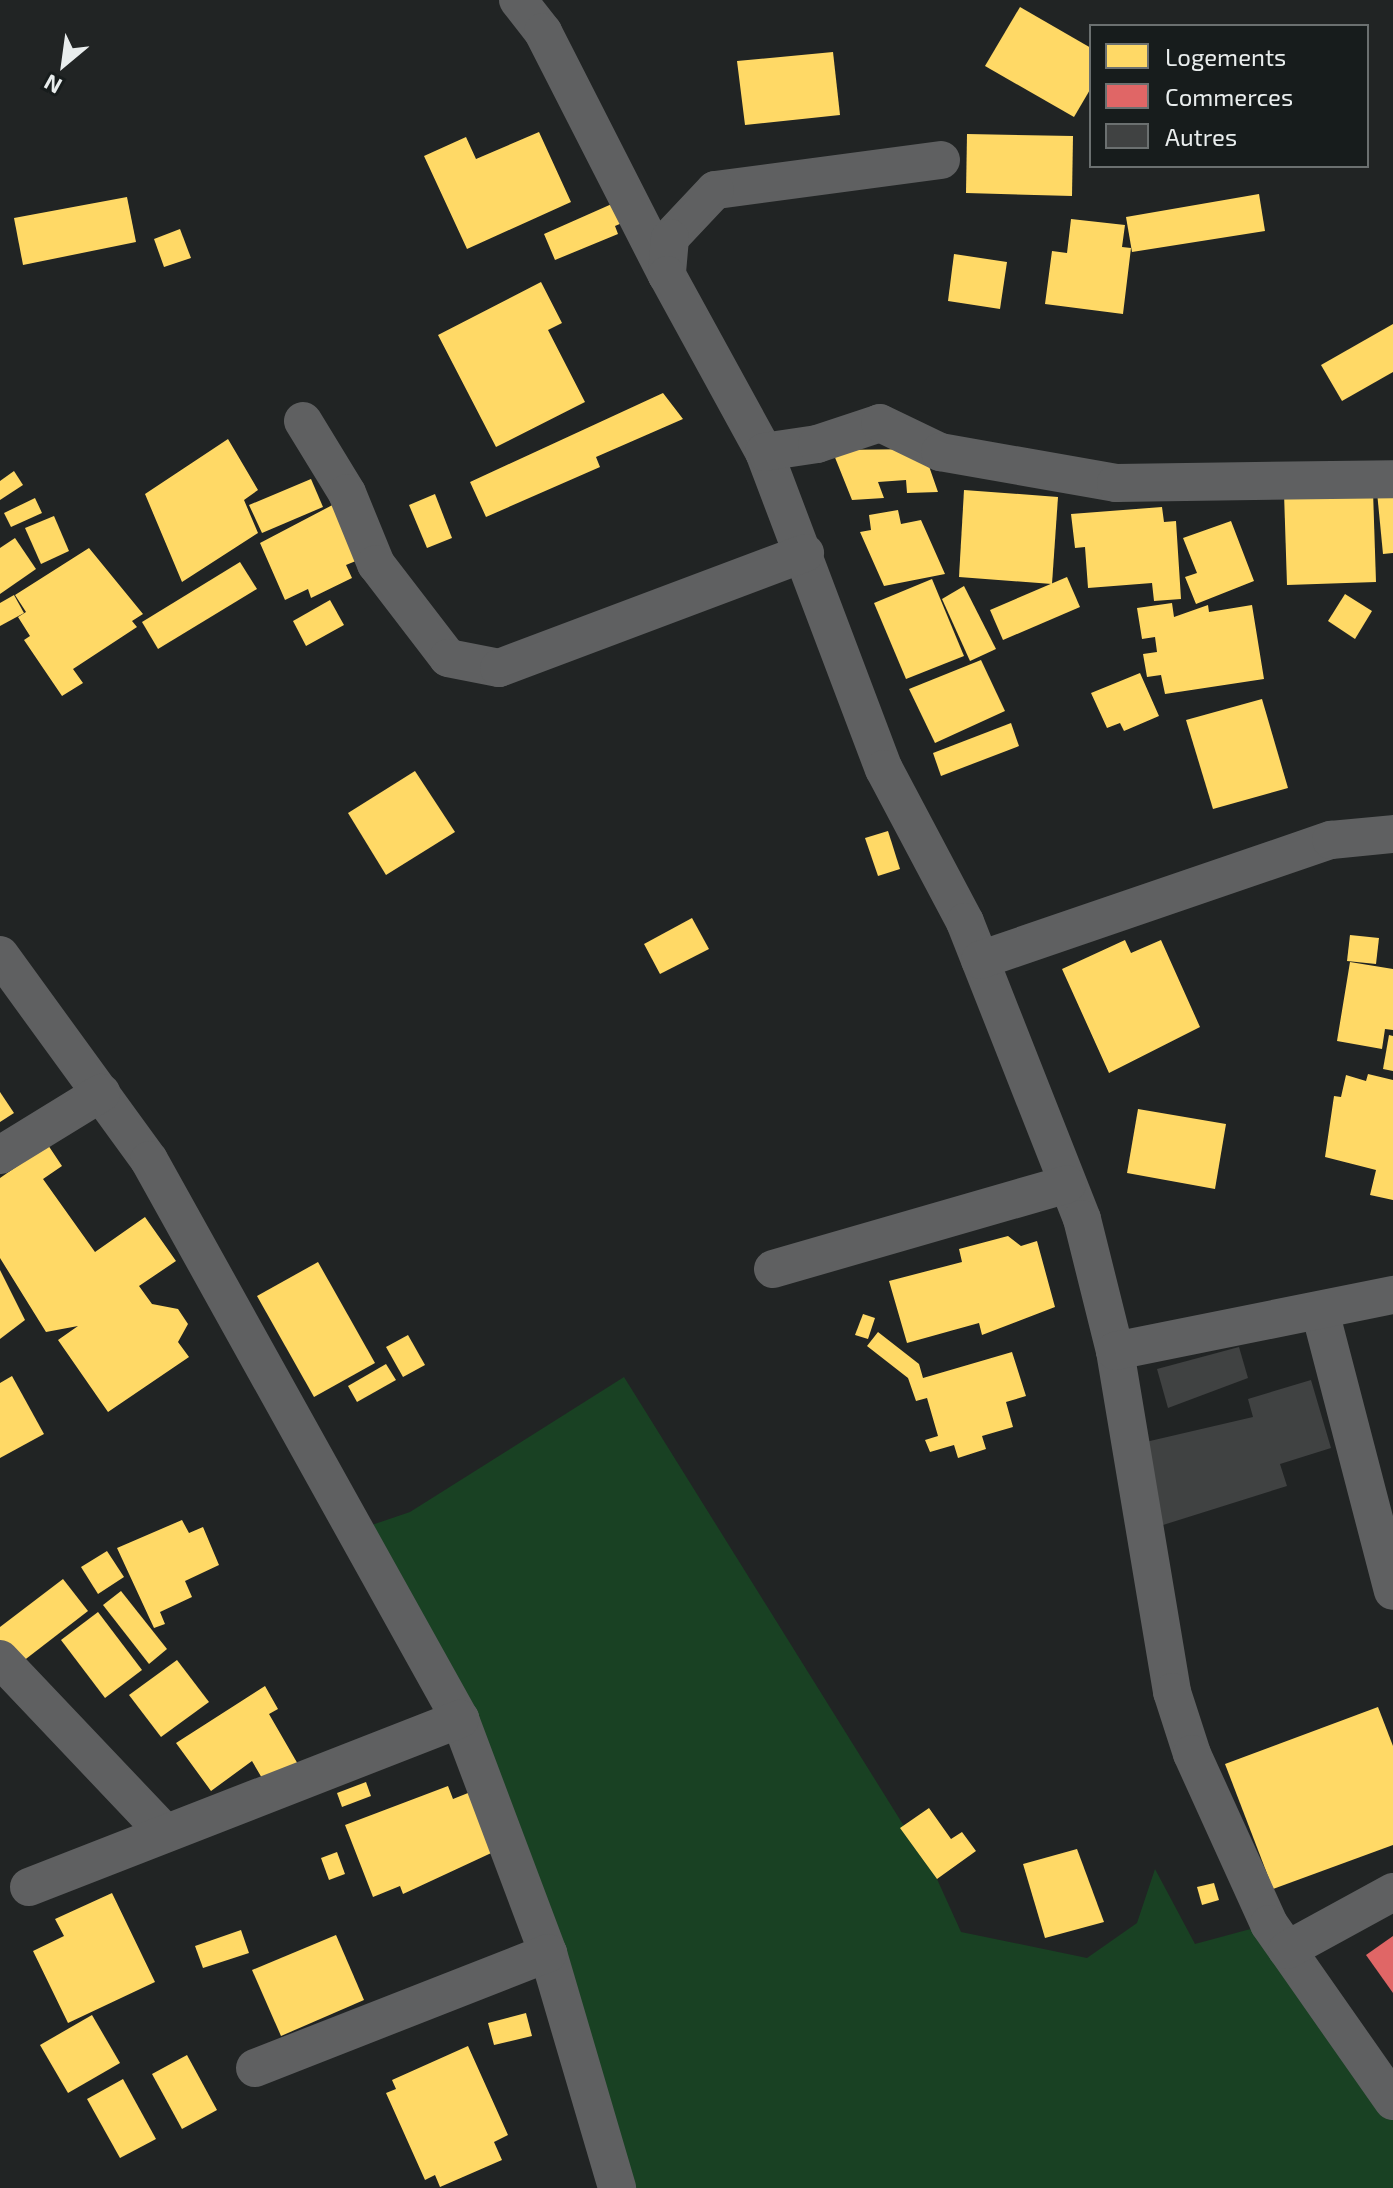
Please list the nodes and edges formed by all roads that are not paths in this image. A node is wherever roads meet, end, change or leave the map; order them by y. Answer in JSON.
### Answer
{"nodes":[{"id":1,"x":518,"y":0,"type":"edge"},
{"id":2,"x":941,"y":160,"type":"dead end"},
{"id":3,"x":667,"y":275,"type":"junction"},
{"id":4,"x":303,"y":421,"type":"dead end"},
{"id":5,"x":764,"y":452,"type":"junction"},
{"id":6,"x":1393,"y":479,"type":"edge"},
{"id":7,"x":805,"y":553,"type":"junction"},
{"id":8,"x":1393,"y":834,"type":"edge"},
{"id":9,"x":0,"y":955,"type":"edge"},
{"id":10,"x":980,"y":960,"type":"junction"},
{"id":11,"x":101,"y":1093,"type":"junction"},
{"id":12,"x":0,"y":1155,"type":"edge"},
{"id":13,"x":1067,"y":1184,"type":"junction"},
{"id":14,"x":773,"y":1269,"type":"dead end"},
{"id":15,"x":1393,"y":1295,"type":"edge"},
{"id":16,"x":1321,"y":1315,"type":"junction"},
{"id":17,"x":1115,"y":1351,"type":"junction"},
{"id":18,"x":1393,"y":1591,"type":"edge"},
{"id":19,"x":0,"y":1659,"type":"edge"},
{"id":20,"x":460,"y":1719,"type":"junction"},
{"id":21,"x":165,"y":1833,"type":"junction"},
{"id":22,"x":29,"y":1887,"type":"dead end"},
{"id":23,"x":1393,"y":1892,"type":"edge"},
{"id":24,"x":1287,"y":1950,"type":"junction"},
{"id":25,"x":548,"y":1953,"type":"junction"},
{"id":26,"x":255,"y":2068,"type":"dead end"},
{"id":27,"x":1393,"y":2101,"type":"edge"},
{"id":28,"x":617,"y":2188,"type":"edge"}],
"edges":[{"from":1,"to":3,"type":"street"},
{"from":2,"to":3,"type":"street"},
{"from":3,"to":5,"type":"street"},
{"from":4,"to":7,"type":"street"},
{"from":5,"to":6,"type":"street"},
{"from":5,"to":7,"type":"street"},
{"from":7,"to":10,"type":"street"},
{"from":8,"to":10,"type":"street"},
{"from":9,"to":11,"type":"street"},
{"from":10,"to":13,"type":"street"},
{"from":11,"to":12,"type":"street"},
{"from":11,"to":20,"type":"street"},
{"from":13,"to":14,"type":"street"},
{"from":13,"to":17,"type":"street"},
{"from":15,"to":16,"type":"street"},
{"from":16,"to":17,"type":"street"},
{"from":16,"to":18,"type":"street"},
{"from":17,"to":24,"type":"street"},
{"from":19,"to":21,"type":"street"},
{"from":20,"to":21,"type":"street"},
{"from":20,"to":25,"type":"street"},
{"from":21,"to":22,"type":"street"},
{"from":23,"to":24,"type":"street"},
{"from":24,"to":27,"type":"street"},
{"from":25,"to":26,"type":"street"},
{"from":25,"to":28,"type":"street"}]}
